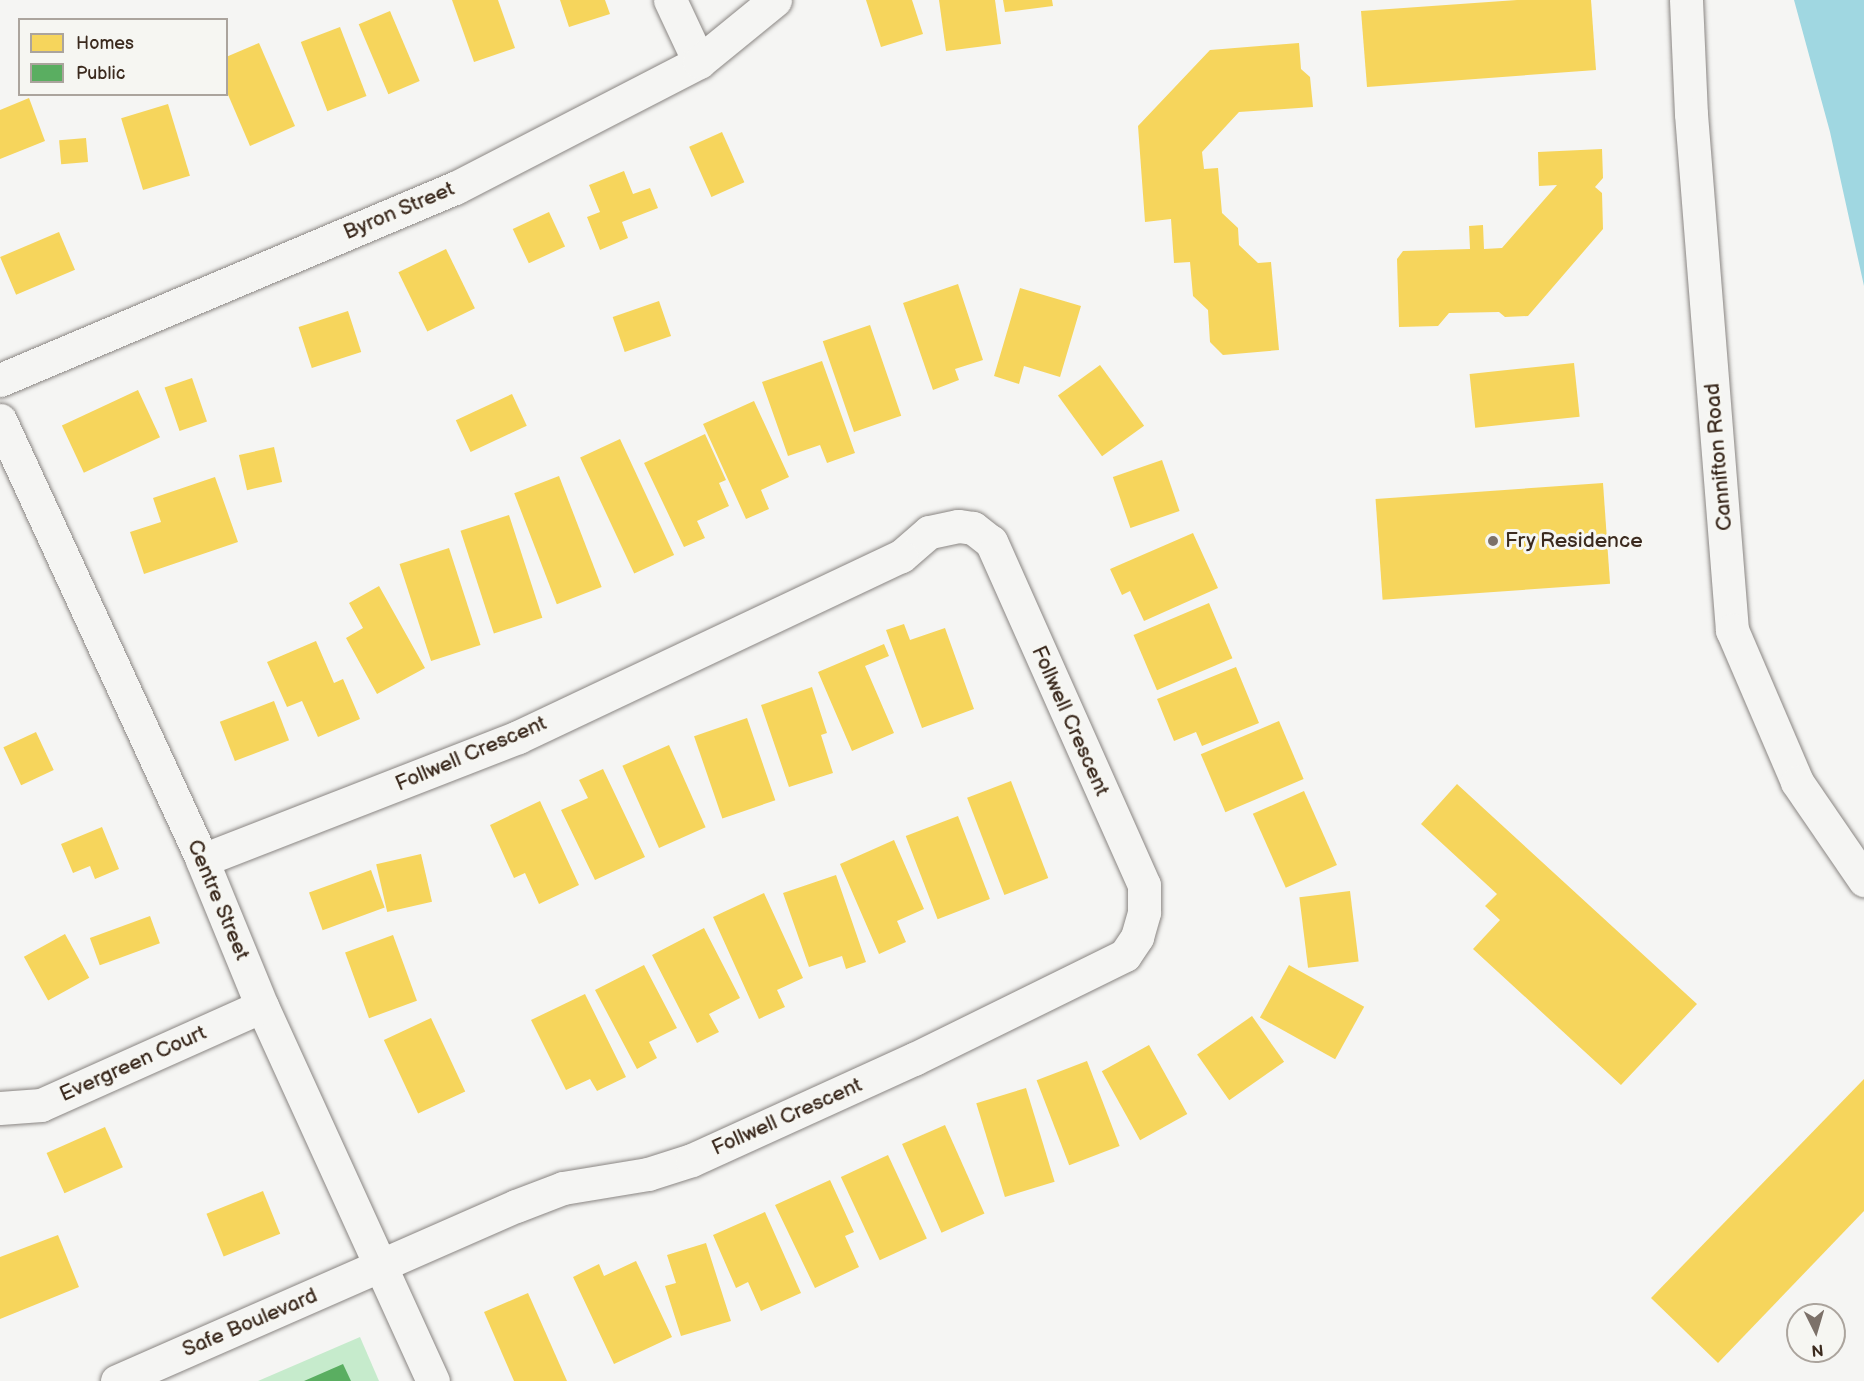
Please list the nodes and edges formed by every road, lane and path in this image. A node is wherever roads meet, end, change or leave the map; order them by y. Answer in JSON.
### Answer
{"nodes":[{"id":1,"x":670,"y":0,"type":"edge"},
{"id":2,"x":775,"y":0,"type":"edge"},
{"id":3,"x":1686,"y":0,"type":"edge"},
{"id":4,"x":699,"y":62,"type":"junction"},
{"id":5,"x":0,"y":380,"type":"edge"},
{"id":6,"x":0,"y":420,"type":"edge"},
{"id":7,"x":202,"y":860,"type":"junction"},
{"id":8,"x":1864,"y":880,"type":"edge"},
{"id":9,"x":262,"y":1006,"type":"junction"},
{"id":10,"x":0,"y":1108,"type":"edge"},
{"id":11,"x":382,"y":1266,"type":"junction"},
{"id":12,"x":117,"y":1381,"type":"edge"},
{"id":13,"x":433,"y":1381,"type":"edge"}],
"edges":[{"from":1,"to":4,"type":"street"},
{"from":2,"to":4,"type":"street","name":"Byron Street"},
{"from":3,"to":8,"type":"street","name":"Cannifton Road"},
{"from":4,"to":5,"type":"street","name":"Byron Street"},
{"from":6,"to":7,"type":"street","name":"Centre Street"},
{"from":7,"to":9,"type":"street","name":"Centre Street"},
{"from":7,"to":11,"type":"street","name":"Follwell Crescent"},
{"from":9,"to":10,"type":"street","name":"Evergreen Court"},
{"from":9,"to":11,"type":"street","name":"Centre Street"},
{"from":11,"to":12,"type":"street","name":"Safe Boulevard"},
{"from":11,"to":13,"type":"street","name":"Centre Street"}]}
